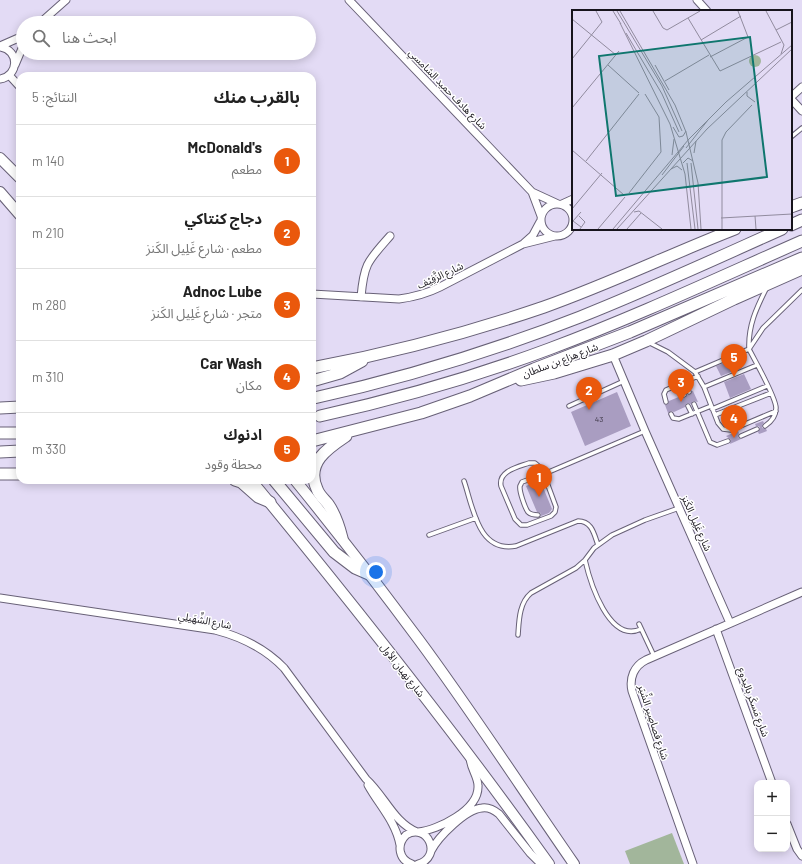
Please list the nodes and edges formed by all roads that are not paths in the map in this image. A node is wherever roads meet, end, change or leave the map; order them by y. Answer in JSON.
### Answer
{"nodes":[{"id":1,"x":66,"y":0,"type":"edge"},
{"id":2,"x":349,"y":0,"type":"edge"},
{"id":3,"x":697,"y":0,"type":"edge"},
{"id":4,"x":706,"y":10,"type":"edge"},
{"id":5,"x":48,"y":16,"type":"edge"},
{"id":6,"x":16,"y":39,"type":"edge"},
{"id":7,"x":0,"y":46,"type":"edge"},
{"id":8,"x":17,"y":60,"type":"edge"},
{"id":9,"x":15,"y":65,"type":"junction"},
{"id":10,"x":9,"y":75,"type":"junction"},
{"id":11,"x":0,"y":79,"type":"edge"},
{"id":12,"x":16,"y":83,"type":"edge"},
{"id":13,"x":802,"y":87,"type":"edge"},
{"id":14,"x":792,"y":97,"type":"edge"},
{"id":15,"x":792,"y":99,"type":"edge"},
{"id":16,"x":802,"y":112,"type":"edge"},
{"id":17,"x":802,"y":128,"type":"edge"},
{"id":18,"x":792,"y":136,"type":"edge"},
{"id":19,"x":0,"y":158,"type":"edge"},
{"id":20,"x":16,"y":174,"type":"edge"},
{"id":21,"x":0,"y":192,"type":"edge"},
{"id":22,"x":532,"y":192,"type":"junction"},
{"id":23,"x":572,"y":199,"type":"edge"},
{"id":24,"x":802,"y":203,"type":"edge"},
{"id":25,"x":560,"y":204,"type":"junction"},
{"id":26,"x":792,"y":207,"type":"edge"},
{"id":27,"x":16,"y":210,"type":"edge"},
{"id":28,"x":572,"y":217,"type":"edge"},
{"id":29,"x":541,"y":219,"type":"junction"},
{"id":30,"x":802,"y":220,"type":"edge"},
{"id":31,"x":572,"y":223,"type":"edge"},
{"id":32,"x":792,"y":225,"type":"edge"},
{"id":33,"x":733,"y":230,"type":"edge"},
{"id":34,"x":780,"y":230,"type":"edge"},
{"id":35,"x":390,"y":236,"type":"dead end"},
{"id":36,"x":556,"y":236,"type":"junction"},
{"id":37,"x":802,"y":241,"type":"edge"},
{"id":38,"x":523,"y":244,"type":"junction"},
{"id":39,"x":802,"y":258,"type":"edge"},
{"id":40,"x":802,"y":270,"type":"edge"},
{"id":41,"x":768,"y":284,"type":"junction"},
{"id":42,"x":802,"y":290,"type":"edge"},
{"id":43,"x":316,"y":294,"type":"edge"},
{"id":44,"x":361,"y":297,"type":"junction"},
{"id":45,"x":646,"y":341,"type":"junction"},
{"id":46,"x":748,"y":349,"type":"junction"},
{"id":47,"x":613,"y":355,"type":"junction"},
{"id":48,"x":368,"y":357,"type":"junction"},
{"id":49,"x":347,"y":361,"type":"junction"},
{"id":50,"x":316,"y":362,"type":"edge"},
{"id":51,"x":757,"y":365,"type":"junction"},
{"id":52,"x":316,"y":367,"type":"edge"},
{"id":53,"x":695,"y":372,"type":"junction"},
{"id":54,"x":316,"y":373,"type":"edge"},
{"id":55,"x":698,"y":376,"type":"junction"},
{"id":56,"x":316,"y":380,"type":"edge"},
{"id":57,"x":624,"y":381,"type":"junction"},
{"id":58,"x":684,"y":382,"type":"junction"},
{"id":59,"x":679,"y":384,"type":"junction"},
{"id":60,"x":495,"y":386,"type":"junction"},
{"id":61,"x":767,"y":386,"type":"junction"},
{"id":62,"x":704,"y":387,"type":"junction"},
{"id":63,"x":689,"y":392,"type":"dead end"},
{"id":64,"x":771,"y":393,"type":"junction"},
{"id":65,"x":684,"y":395,"type":"dead end"},
{"id":66,"x":316,"y":397,"type":"edge"},
{"id":67,"x":666,"y":402,"type":"dead end"},
{"id":68,"x":694,"y":404,"type":"dead end"},
{"id":69,"x":569,"y":406,"type":"dead end"},
{"id":70,"x":688,"y":406,"type":"dead end"},
{"id":71,"x":16,"y":407,"type":"edge"},
{"id":72,"x":0,"y":408,"type":"edge"},
{"id":73,"x":712,"y":408,"type":"junction"},
{"id":74,"x":776,"y":411,"type":"junction"},
{"id":75,"x":697,"y":412,"type":"junction"},
{"id":76,"x":671,"y":414,"type":"dead end"},
{"id":77,"x":692,"y":414,"type":"junction"},
{"id":78,"x":715,"y":415,"type":"junction"},
{"id":79,"x":320,"y":416,"type":"dead end"},
{"id":80,"x":765,"y":426,"type":"dead end"},
{"id":81,"x":757,"y":429,"type":"dead end"},
{"id":82,"x":355,"y":431,"type":"junction"},
{"id":83,"x":645,"y":431,"type":"junction"},
{"id":84,"x":0,"y":433,"type":"edge"},
{"id":85,"x":16,"y":433,"type":"edge"},
{"id":86,"x":741,"y":436,"type":"dead end"},
{"id":87,"x":316,"y":439,"type":"edge"},
{"id":88,"x":728,"y":441,"type":"dead end"},
{"id":89,"x":16,"y":451,"type":"edge"},
{"id":90,"x":0,"y":452,"type":"edge"},
{"id":91,"x":316,"y":464,"type":"edge"},
{"id":92,"x":0,"y":474,"type":"edge"},
{"id":93,"x":16,"y":474,"type":"edge"},
{"id":94,"x":544,"y":474,"type":"junction"},
{"id":95,"x":464,"y":480,"type":"dead end"},
{"id":96,"x":243,"y":484,"type":"edge"},
{"id":97,"x":254,"y":484,"type":"edge"},
{"id":98,"x":277,"y":484,"type":"edge"},
{"id":99,"x":298,"y":484,"type":"edge"},
{"id":100,"x":316,"y":484,"type":"edge"},
{"id":101,"x":270,"y":502,"type":"junction"},
{"id":102,"x":555,"y":504,"type":"junction"},
{"id":103,"x":679,"y":508,"type":"junction"},
{"id":104,"x":552,"y":509,"type":"dead end"},
{"id":105,"x":538,"y":515,"type":"dead end"},
{"id":106,"x":476,"y":518,"type":"junction"},
{"id":107,"x":429,"y":535,"type":"dead end"},
{"id":108,"x":342,"y":538,"type":"junction"},
{"id":109,"x":598,"y":545,"type":"junction"},
{"id":110,"x":585,"y":560,"type":"junction"},
{"id":111,"x":371,"y":575,"type":"junction"},
{"id":112,"x":802,"y":592,"type":"edge"},
{"id":113,"x":0,"y":598,"type":"edge"},
{"id":114,"x":730,"y":623,"type":"junction"},
{"id":115,"x":639,"y":624,"type":"dead end"},
{"id":116,"x":641,"y":629,"type":"junction"},
{"id":117,"x":716,"y":629,"type":"junction"},
{"id":118,"x":518,"y":635,"type":"dead end"},
{"id":119,"x":654,"y":656,"type":"junction"},
{"id":120,"x":470,"y":757,"type":"junction"},
{"id":121,"x":366,"y":779,"type":"junction"},
{"id":122,"x":771,"y":780,"type":"edge"},
{"id":123,"x":418,"y":832,"type":"junction"},
{"id":124,"x":790,"y":832,"type":"edge"},
{"id":125,"x":400,"y":845,"type":"junction"},
{"id":126,"x":431,"y":851,"type":"junction"},
{"id":127,"x":802,"y":856,"type":"edge"},
{"id":128,"x":412,"y":864,"type":"edge"},
{"id":129,"x":418,"y":864,"type":"edge"},
{"id":130,"x":540,"y":864,"type":"edge"},
{"id":131,"x":549,"y":864,"type":"edge"},
{"id":132,"x":574,"y":864,"type":"edge"},
{"id":133,"x":693,"y":864,"type":"edge"}],
"edges":[{"from":1,"to":5,"type":"street"},
{"from":2,"to":22,"type":"street","name":"شارع هادف حميد الشامسي"},
{"from":3,"to":4,"type":"street"},
{"from":6,"to":7,"type":"street"},
{"from":7,"to":9,"type":"street"},
{"from":8,"to":9,"type":"street"},
{"from":9,"to":10,"type":"street"},
{"from":10,"to":11,"type":"street"},
{"from":10,"to":12,"type":"street"},
{"from":13,"to":14,"type":"street"},
{"from":15,"to":16,"type":"street"},
{"from":17,"to":18,"type":"lane"},
{"from":19,"to":20,"type":"main road"},
{"from":21,"to":27,"type":"main road"},
{"from":22,"to":25,"type":"street","name":"شارع هادف حميد الشامسي"},
{"from":22,"to":29,"type":"street","name":"شارع هادف حميد الشامسي"},
{"from":23,"to":25,"type":"street"},
{"from":24,"to":26,"type":"main road"},
{"from":25,"to":28,"type":"street"},
{"from":25,"to":29,"type":"street"},
{"from":29,"to":36,"type":"street"},
{"from":29,"to":38,"type":"street","name":"شارع الزَّفِيْف"},
{"from":30,"to":32,"type":"main road"},
{"from":31,"to":36,"type":"street"},
{"from":33,"to":48,"type":"main road"},
{"from":34,"to":66,"type":"main road"},
{"from":35,"to":44,"type":"street"},
{"from":36,"to":38,"type":"street","name":"شارع الزَّفِيْف"},
{"from":37,"to":79,"type":"main road","name":"شارع هزاع بن سلطان"},
{"from":38,"to":44,"type":"street","name":"شارع الزَّفِيْف"},
{"from":39,"to":60,"type":"main road","name":"شارع هزاع بن سلطان"},
{"from":40,"to":41,"type":"main road"},
{"from":41,"to":45,"type":"main road"},
{"from":41,"to":46,"type":"lane"},
{"from":42,"to":46,"type":"lane"},
{"from":43,"to":44,"type":"street","name":"شارع الزَّفِيْف"},
{"from":45,"to":47,"type":"main road"},
{"from":45,"to":53,"type":"lane"},
{"from":46,"to":51,"type":"lane"},
{"from":46,"to":53,"type":"lane"},
{"from":47,"to":57,"type":"street","name":"شارع غَلِيل الكَنز"},
{"from":47,"to":60,"type":"main road"},
{"from":48,"to":49,"type":"main road"},
{"from":48,"to":56,"type":"main road"},
{"from":49,"to":50,"type":"main road"},
{"from":49,"to":52,"type":"main road"},
{"from":49,"to":54,"type":"main road"},
{"from":51,"to":61,"type":"lane"},
{"from":51,"to":62,"type":"lane"},
{"from":53,"to":55,"type":"lane"},
{"from":55,"to":58,"type":"lane"},
{"from":55,"to":62,"type":"lane"},
{"from":57,"to":69,"type":"lane"},
{"from":57,"to":83,"type":"street","name":"شارع غَلِيل الكَنز"},
{"from":58,"to":59,"type":"lane"},
{"from":58,"to":63,"type":"lane"},
{"from":59,"to":65,"type":"lane"},
{"from":59,"to":67,"type":"lane"},
{"from":60,"to":82,"type":"main road","name":"شارع هزاع بن سلطان"},
{"from":61,"to":64,"type":"lane"},
{"from":61,"to":73,"type":"lane"},
{"from":62,"to":73,"type":"lane"},
{"from":64,"to":74,"type":"lane"},
{"from":64,"to":78,"type":"lane"},
{"from":68,"to":75,"type":"lane"},
{"from":70,"to":77,"type":"lane"},
{"from":71,"to":72,"type":"main road"},
{"from":73,"to":75,"type":"lane"},
{"from":73,"to":78,"type":"lane"},
{"from":74,"to":78,"type":"lane"},
{"from":74,"to":80,"type":"lane"},
{"from":75,"to":77,"type":"lane"},
{"from":75,"to":88,"type":"lane"},
{"from":76,"to":77,"type":"lane"},
{"from":81,"to":86,"type":"lane"},
{"from":82,"to":87,"type":"main road","name":"شارع هزاع بن سلطان"},
{"from":82,"to":91,"type":"main road"},
{"from":83,"to":94,"type":"lane"},
{"from":83,"to":103,"type":"street","name":"شارع غَلِيل الكَنز"},
{"from":84,"to":85,"type":"main road"},
{"from":89,"to":90,"type":"main road"},
{"from":92,"to":93,"type":"main road"},
{"from":94,"to":102,"type":"lane"},
{"from":94,"to":102,"type":"lane"},
{"from":94,"to":105,"type":"lane"},
{"from":95,"to":106,"type":"lane"},
{"from":96,"to":101,"type":"main road"},
{"from":97,"to":101,"type":"main road","name":"شارع نهيان الأول"},
{"from":98,"to":111,"type":"main road"},
{"from":99,"to":108,"type":"main road"},
{"from":100,"to":108,"type":"main road"},
{"from":101,"to":120,"type":"main road","name":"شارع نهيان الأول"},
{"from":102,"to":104,"type":"lane"},
{"from":103,"to":109,"type":"lane"},
{"from":103,"to":114,"type":"street","name":"شارع غَلِيل الكَنز"},
{"from":106,"to":107,"type":"lane"},
{"from":106,"to":109,"type":"lane"},
{"from":108,"to":111,"type":"main road"},
{"from":109,"to":110,"type":"lane"},
{"from":110,"to":116,"type":"lane"},
{"from":110,"to":118,"type":"lane"},
{"from":111,"to":132,"type":"main road"},
{"from":112,"to":114,"type":"street","name":"شارع قصاصِير الشِّيَر"},
{"from":113,"to":121,"type":"street","name":"شارع الشِّهَيلِي"},
{"from":114,"to":117,"type":"street","name":"شارع قصاصِير الشِّيَر"},
{"from":115,"to":116,"type":"lane"},
{"from":116,"to":119,"type":"lane"},
{"from":117,"to":119,"type":"street","name":"شارع قصاصِير الشِّيَر"},
{"from":117,"to":122,"type":"street","name":"شارع مَسكَر باليدوع"},
{"from":119,"to":133,"type":"street","name":"شارع قصاصِير الشِّيَر"},
{"from":120,"to":123,"type":"street"},
{"from":120,"to":131,"type":"main road","name":"شارع نهيان الأول"},
{"from":121,"to":123,"type":"street","name":"شارع الشِّهَيلِي"},
{"from":121,"to":125,"type":"street","name":"شارع الشِّهَيلِي"},
{"from":123,"to":125,"type":"street"},
{"from":123,"to":126,"type":"street","name":"شارع الشِّهَيلِي"},
{"from":124,"to":127,"type":"street"},
{"from":125,"to":128,"type":"street","name":"شارع الشِّهَيلِي"},
{"from":126,"to":129,"type":"street"},
{"from":126,"to":130,"type":"street"}]}
